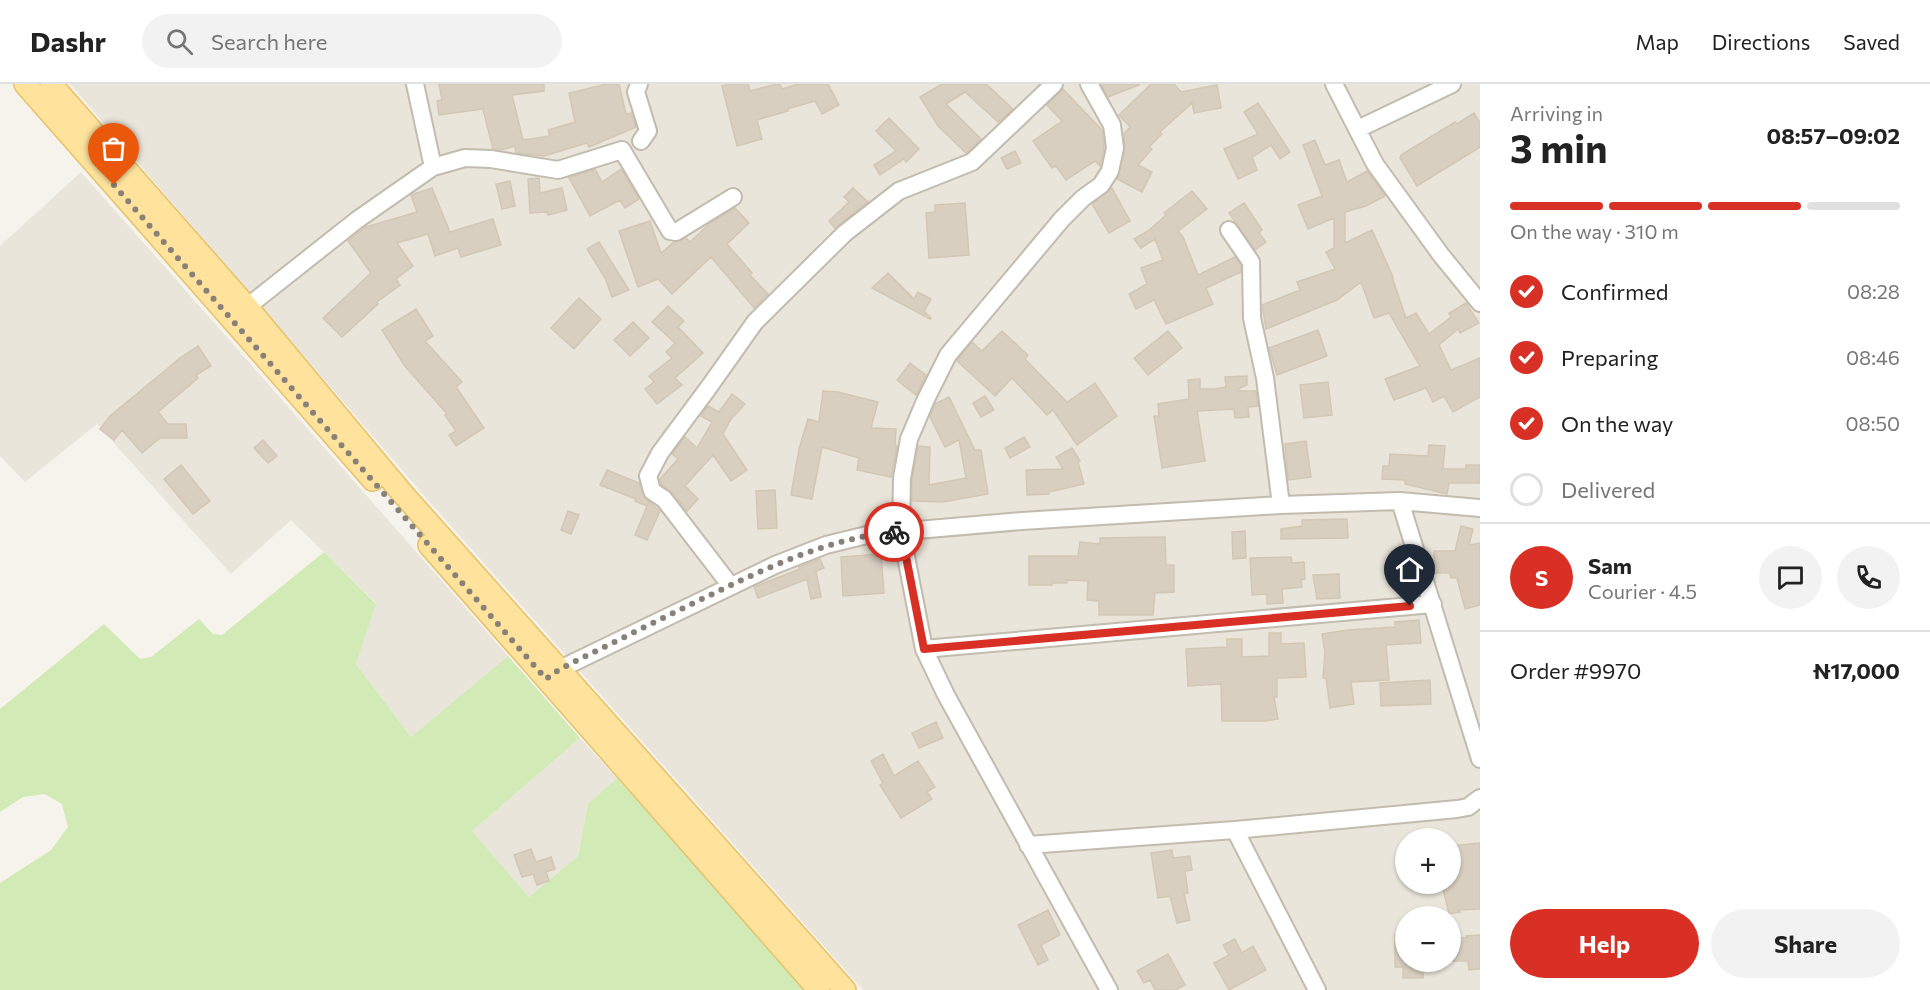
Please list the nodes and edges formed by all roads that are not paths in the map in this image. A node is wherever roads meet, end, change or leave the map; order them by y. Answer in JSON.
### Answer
{"nodes":[{"id":1,"x":25,"y":84,"type":"edge"},
{"id":2,"x":51,"y":84,"type":"edge"},
{"id":3,"x":416,"y":84,"type":"edge"},
{"id":4,"x":639,"y":84,"type":"edge"},
{"id":5,"x":1054,"y":84,"type":"edge"},
{"id":6,"x":1089,"y":84,"type":"edge"},
{"id":7,"x":1334,"y":84,"type":"edge"},
{"id":8,"x":1452,"y":84,"type":"edge"},
{"id":9,"x":1358,"y":129,"type":"junction"},
{"id":10,"x":641,"y":141,"type":"dead end"},
{"id":11,"x":433,"y":167,"type":"junction"},
{"id":12,"x":733,"y":197,"type":"dead end"},
{"id":13,"x":1229,"y":230,"type":"dead end"},
{"id":14,"x":1480,"y":303,"type":"edge"},
{"id":15,"x":247,"y":307,"type":"junction"},
{"id":16,"x":1400,"y":501,"type":"junction"},
{"id":17,"x":1281,"y":505,"type":"junction"},
{"id":18,"x":1480,"y":508,"type":"edge"},
{"id":19,"x":901,"y":531,"type":"junction"},
{"id":20,"x":730,"y":585,"type":"junction"},
{"id":21,"x":1433,"y":604,"type":"junction"},
{"id":22,"x":924,"y":649,"type":"junction"},
{"id":23,"x":553,"y":674,"type":"junction"},
{"id":24,"x":1480,"y":759,"type":"edge"},
{"id":25,"x":1480,"y":798,"type":"edge"},
{"id":26,"x":1235,"y":830,"type":"junction"},
{"id":27,"x":1028,"y":845,"type":"junction"},
{"id":28,"x":819,"y":990,"type":"edge"},
{"id":29,"x":845,"y":990,"type":"edge"},
{"id":30,"x":1109,"y":990,"type":"edge"},
{"id":31,"x":1317,"y":990,"type":"edge"}],
"edges":[{"from":1,"to":23,"type":"main road"},
{"from":2,"to":15,"type":"main road"},
{"from":3,"to":11,"type":"street"},
{"from":4,"to":10,"type":"street"},
{"from":5,"to":20,"type":"street"},
{"from":6,"to":19,"type":"street"},
{"from":7,"to":9,"type":"street"},
{"from":8,"to":9,"type":"street"},
{"from":9,"to":14,"type":"street"},
{"from":11,"to":12,"type":"street"},
{"from":11,"to":15,"type":"street"},
{"from":13,"to":17,"type":"street"},
{"from":15,"to":23,"type":"main road"},
{"from":16,"to":17,"type":"street"},
{"from":16,"to":18,"type":"street"},
{"from":16,"to":21,"type":"street"},
{"from":17,"to":19,"type":"street"},
{"from":19,"to":20,"type":"street"},
{"from":19,"to":22,"type":"street"},
{"from":20,"to":23,"type":"street"},
{"from":21,"to":22,"type":"street"},
{"from":21,"to":24,"type":"street"},
{"from":22,"to":27,"type":"street"},
{"from":23,"to":28,"type":"main road"},
{"from":23,"to":29,"type":"main road"},
{"from":25,"to":26,"type":"street"},
{"from":26,"to":27,"type":"street"},
{"from":26,"to":31,"type":"street"},
{"from":27,"to":30,"type":"street"}]}
